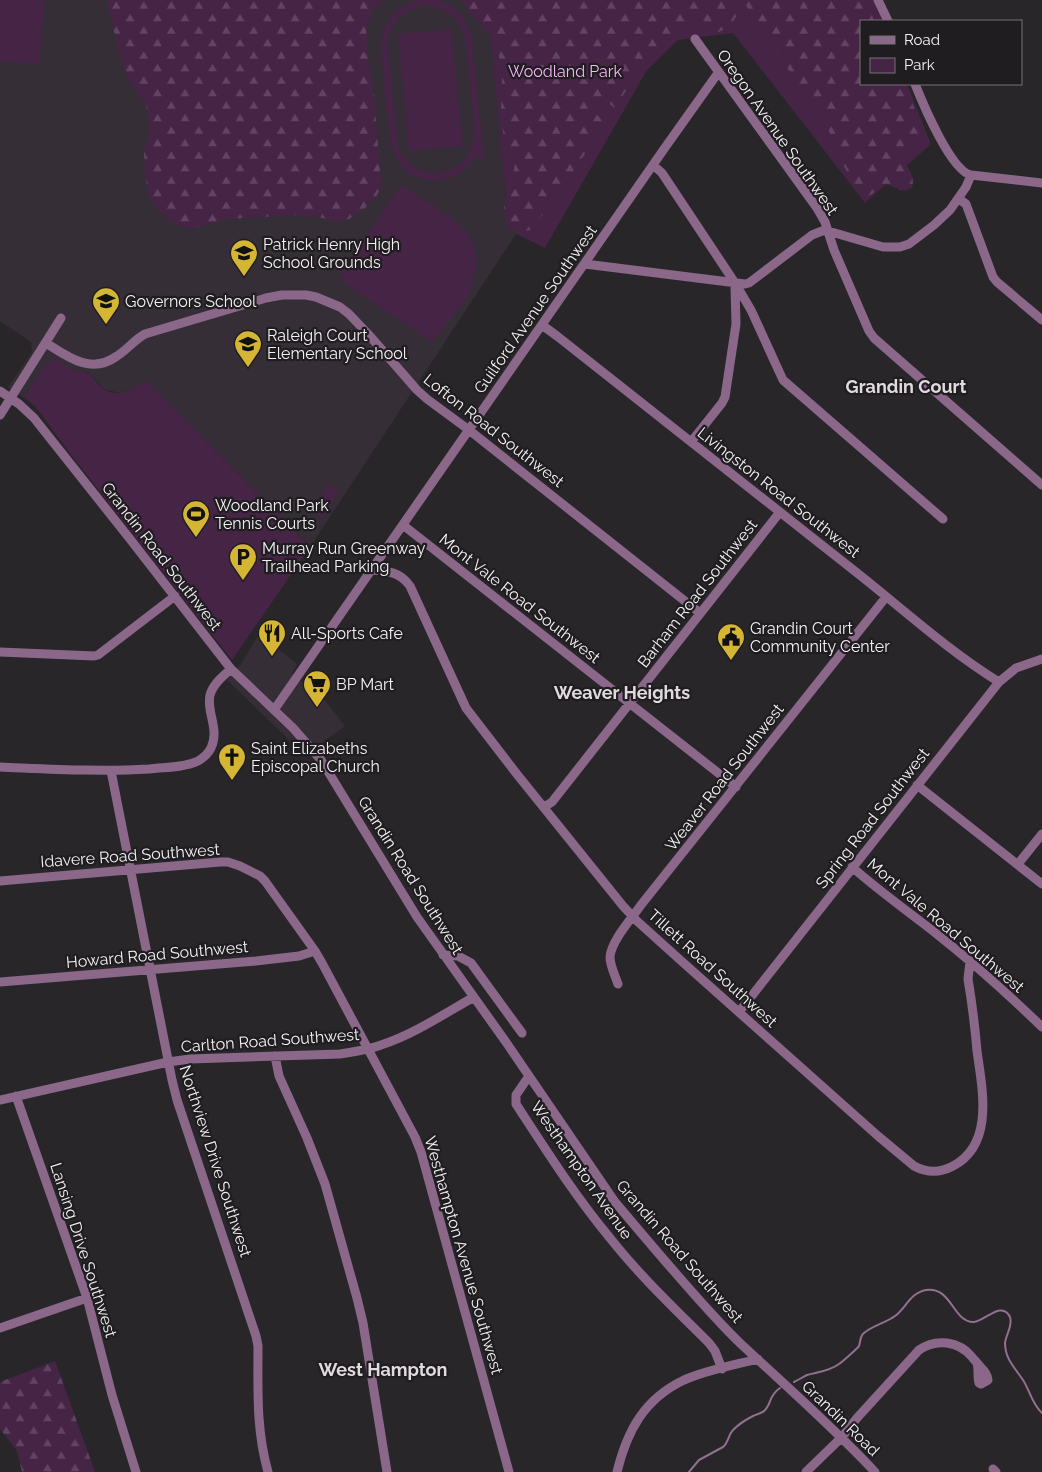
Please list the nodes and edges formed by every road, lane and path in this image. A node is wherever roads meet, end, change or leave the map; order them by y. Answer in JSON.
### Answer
{"nodes":[{"id":1,"x":878,"y":0,"type":"edge"},
{"id":2,"x":888,"y":20,"type":"edge"},
{"id":3,"x":695,"y":39,"type":"dead end"},
{"id":4,"x":718,"y":73,"type":"junction"},
{"id":5,"x":914,"y":85,"type":"edge"},
{"id":6,"x":653,"y":166,"type":"junction"},
{"id":7,"x":971,"y":175,"type":"junction"},
{"id":8,"x":1042,"y":182,"type":"edge"},
{"id":9,"x":959,"y":199,"type":"junction"},
{"id":10,"x":828,"y":231,"type":"junction"},
{"id":11,"x":585,"y":264,"type":"junction"},
{"id":12,"x":735,"y":283,"type":"junction"},
{"id":13,"x":61,"y":318,"type":"dead end"},
{"id":14,"x":1042,"y":320,"type":"edge"},
{"id":15,"x":542,"y":325,"type":"junction"},
{"id":16,"x":46,"y":343,"type":"junction"},
{"id":17,"x":0,"y":391,"type":"edge"},
{"id":18,"x":11,"y":398,"type":"junction"},
{"id":19,"x":0,"y":415,"type":"edge"},
{"id":20,"x":470,"y":430,"type":"junction"},
{"id":21,"x":691,"y":442,"type":"junction"},
{"id":22,"x":1042,"y":485,"type":"edge"},
{"id":23,"x":780,"y":512,"type":"junction"},
{"id":24,"x":943,"y":520,"type":"dead end"},
{"id":25,"x":403,"y":525,"type":"junction"},
{"id":26,"x":372,"y":570,"type":"junction"},
{"id":27,"x":174,"y":596,"type":"junction"},
{"id":28,"x":886,"y":597,"type":"junction"},
{"id":29,"x":700,"y":614,"type":"junction"},
{"id":30,"x":0,"y":652,"type":"edge"},
{"id":31,"x":1042,"y":659,"type":"edge"},
{"id":32,"x":231,"y":669,"type":"junction"},
{"id":33,"x":999,"y":682,"type":"junction"},
{"id":34,"x":629,"y":704,"type":"junction"},
{"id":35,"x":274,"y":710,"type":"junction"},
{"id":36,"x":0,"y":767,"type":"edge"},
{"id":37,"x":111,"y":771,"type":"junction"},
{"id":38,"x":917,"y":785,"type":"junction"},
{"id":39,"x":736,"y":787,"type":"junction"},
{"id":40,"x":544,"y":807,"type":"junction"},
{"id":41,"x":1042,"y":834,"type":"edge"},
{"id":42,"x":1018,"y":864,"type":"junction"},
{"id":43,"x":852,"y":867,"type":"junction"},
{"id":44,"x":130,"y":870,"type":"junction"},
{"id":45,"x":0,"y":881,"type":"edge"},
{"id":46,"x":1042,"y":884,"type":"edge"},
{"id":47,"x":278,"y":899,"type":"joint"},
{"id":48,"x":633,"y":917,"type":"junction"},
{"id":49,"x":315,"y":951,"type":"junction"},
{"id":50,"x":443,"y":955,"type":"junction"},
{"id":51,"x":970,"y":961,"type":"junction"},
{"id":52,"x":150,"y":970,"type":"junction"},
{"id":53,"x":0,"y":982,"type":"edge"},
{"id":54,"x":618,"y":984,"type":"dead end"},
{"id":55,"x":474,"y":997,"type":"junction"},
{"id":56,"x":739,"y":1012,"type":"junction"},
{"id":57,"x":1042,"y":1027,"type":"edge"},
{"id":58,"x":522,"y":1033,"type":"dead end"},
{"id":59,"x":368,"y":1049,"type":"junction"},
{"id":60,"x":275,"y":1056,"type":"junction"},
{"id":61,"x":168,"y":1062,"type":"junction"},
{"id":62,"x":530,"y":1076,"type":"junction"},
{"id":63,"x":16,"y":1096,"type":"junction"},
{"id":64,"x":0,"y":1100,"type":"edge"},
{"id":65,"x":87,"y":1298,"type":"junction"},
{"id":66,"x":0,"y":1328,"type":"edge"},
{"id":67,"x":758,"y":1359,"type":"junction"},
{"id":68,"x":977,"y":1363,"type":"dead end"},
{"id":69,"x":722,"y":1369,"type":"junction"},
{"id":70,"x":786,"y":1386,"type":"joint"},
{"id":71,"x":842,"y":1437,"type":"junction"},
{"id":72,"x":136,"y":1472,"type":"edge"},
{"id":73,"x":268,"y":1472,"type":"edge"},
{"id":74,"x":386,"y":1472,"type":"edge"},
{"id":75,"x":509,"y":1472,"type":"edge"},
{"id":76,"x":617,"y":1472,"type":"edge"},
{"id":77,"x":806,"y":1472,"type":"edge"},
{"id":78,"x":875,"y":1472,"type":"edge"}],
"edges":[{"from":1,"to":2,"type":"street"},
{"from":3,"to":4,"type":"street","name":"Oregon Avenue Southwest"},
{"from":4,"to":6,"type":"street","name":"Guilford Avenue Southwest"},
{"from":4,"to":10,"type":"street","name":"Oregon Avenue Southwest"},
{"from":5,"to":7,"type":"street"},
{"from":6,"to":11,"type":"street","name":"Guilford Avenue Southwest"},
{"from":6,"to":12,"type":"street"},
{"from":7,"to":8,"type":"street"},
{"from":7,"to":9,"type":"street"},
{"from":9,"to":10,"type":"street"},
{"from":9,"to":14,"type":"street"},
{"from":10,"to":12,"type":"street"},
{"from":10,"to":22,"type":"street","name":"Oregon Avenue Southwest"},
{"from":11,"to":12,"type":"street"},
{"from":11,"to":15,"type":"street","name":"Guilford Avenue Southwest"},
{"from":12,"to":21,"type":"street"},
{"from":12,"to":24,"type":"street"},
{"from":13,"to":16,"type":"street"},
{"from":15,"to":20,"type":"street","name":"Guilford Avenue Southwest"},
{"from":15,"to":21,"type":"street","name":"Livingston Road Southwest"},
{"from":16,"to":18,"type":"street"},
{"from":16,"to":20,"type":"street","name":"Lofton Road Southwest"},
{"from":17,"to":18,"type":"street","name":"Grandin Road Southwest"},
{"from":18,"to":19,"type":"street"},
{"from":18,"to":27,"type":"street","name":"Grandin Road Southwest"},
{"from":20,"to":25,"type":"street","name":"Guilford Avenue Southwest"},
{"from":20,"to":29,"type":"street","name":"Lofton Road Southwest"},
{"from":21,"to":23,"type":"street","name":"Livingston Road Southwest"},
{"from":23,"to":28,"type":"street","name":"Livingston Road Southwest"},
{"from":23,"to":29,"type":"street","name":"Barham Road Southwest"},
{"from":25,"to":26,"type":"street","name":"Guilford Avenue Southwest"},
{"from":25,"to":34,"type":"street","name":"Mont Vale Road Southwest"},
{"from":26,"to":35,"type":"street","name":"Guilford Avenue Southwest"},
{"from":26,"to":40,"type":"street","name":"Tillett Road Southwest"},
{"from":27,"to":30,"type":"street"},
{"from":27,"to":32,"type":"street","name":"Grandin Road Southwest"},
{"from":28,"to":33,"type":"street","name":"Livingston Road Southwest"},
{"from":28,"to":39,"type":"street","name":"Weaver Road Southwest"},
{"from":29,"to":34,"type":"street","name":"Barham Road Southwest"},
{"from":31,"to":33,"type":"street","name":"Spring Road Southwest"},
{"from":32,"to":35,"type":"street","name":"Grandin Road Southwest"},
{"from":32,"to":37,"type":"street"},
{"from":33,"to":38,"type":"street","name":"Spring Road Southwest"},
{"from":34,"to":39,"type":"street","name":"Mont Vale Road Southwest"},
{"from":34,"to":40,"type":"street","name":"Barham Road Southwest"},
{"from":35,"to":50,"type":"street","name":"Grandin Road Southwest"},
{"from":36,"to":37,"type":"street"},
{"from":37,"to":44,"type":"street","name":"Northview Drive Southwest"},
{"from":38,"to":42,"type":"street"},
{"from":38,"to":43,"type":"street","name":"Spring Road Southwest"},
{"from":39,"to":48,"type":"street","name":"Weaver Road Southwest"},
{"from":40,"to":48,"type":"street","name":"Tillett Road Southwest"},
{"from":41,"to":42,"type":"street"},
{"from":42,"to":46,"type":"street"},
{"from":43,"to":51,"type":"street","name":"Mont Vale Road Southwest"},
{"from":43,"to":56,"type":"street","name":"Spring Road Southwest"},
{"from":44,"to":45,"type":"street","name":"Idavere Road Southwest"},
{"from":44,"to":47,"type":"street","name":"Idavere Road Southwest"},
{"from":44,"to":52,"type":"street","name":"Northview Drive Southwest"},
{"from":47,"to":49,"type":"street","name":"Westhampton Avenue Southwest"},
{"from":48,"to":54,"type":"street","name":"Weaver Road Southwest"},
{"from":48,"to":56,"type":"street","name":"Tillett Road Southwest"},
{"from":49,"to":52,"type":"street","name":"Howard Road Southwest"},
{"from":49,"to":59,"type":"street","name":"Westhampton Avenue Southwest"},
{"from":50,"to":55,"type":"street","name":"Grandin Road Southwest"},
{"from":50,"to":58,"type":"street"},
{"from":51,"to":56,"type":"street","name":"Tillett Road Southwest"},
{"from":51,"to":57,"type":"street","name":"Mont Vale Road Southwest"},
{"from":52,"to":53,"type":"street","name":"Howard Road Southwest"},
{"from":52,"to":61,"type":"street","name":"Northview Drive Southwest"},
{"from":55,"to":59,"type":"street","name":"Carlton Road Southwest"},
{"from":55,"to":62,"type":"street","name":"Grandin Road Southwest"},
{"from":59,"to":60,"type":"street","name":"Carlton Road Southwest"},
{"from":59,"to":75,"type":"street","name":"Westhampton Avenue Southwest"},
{"from":60,"to":61,"type":"street","name":"Carlton Road Southwest"},
{"from":60,"to":74,"type":"street"},
{"from":61,"to":63,"type":"street","name":"Carlton Road Southwest"},
{"from":61,"to":73,"type":"street","name":"Northview Drive Southwest"},
{"from":62,"to":67,"type":"street","name":"Grandin Road Southwest"},
{"from":62,"to":69,"type":"street","name":"Westhampton Avenue"},
{"from":63,"to":64,"type":"street","name":"Carlton Road Southwest"},
{"from":63,"to":65,"type":"street","name":"Lansing Drive Southwest"},
{"from":65,"to":66,"type":"street"},
{"from":65,"to":72,"type":"street","name":"Lansing Drive Southwest"},
{"from":67,"to":69,"type":"street"},
{"from":67,"to":70,"type":"street","name":"Grandin Road Southwest"},
{"from":68,"to":71,"type":"street"},
{"from":69,"to":76,"type":"street"},
{"from":70,"to":71,"type":"street","name":"Grandin Road"},
{"from":71,"to":77,"type":"street"},
{"from":71,"to":78,"type":"street","name":"Grandin Road"}]}
